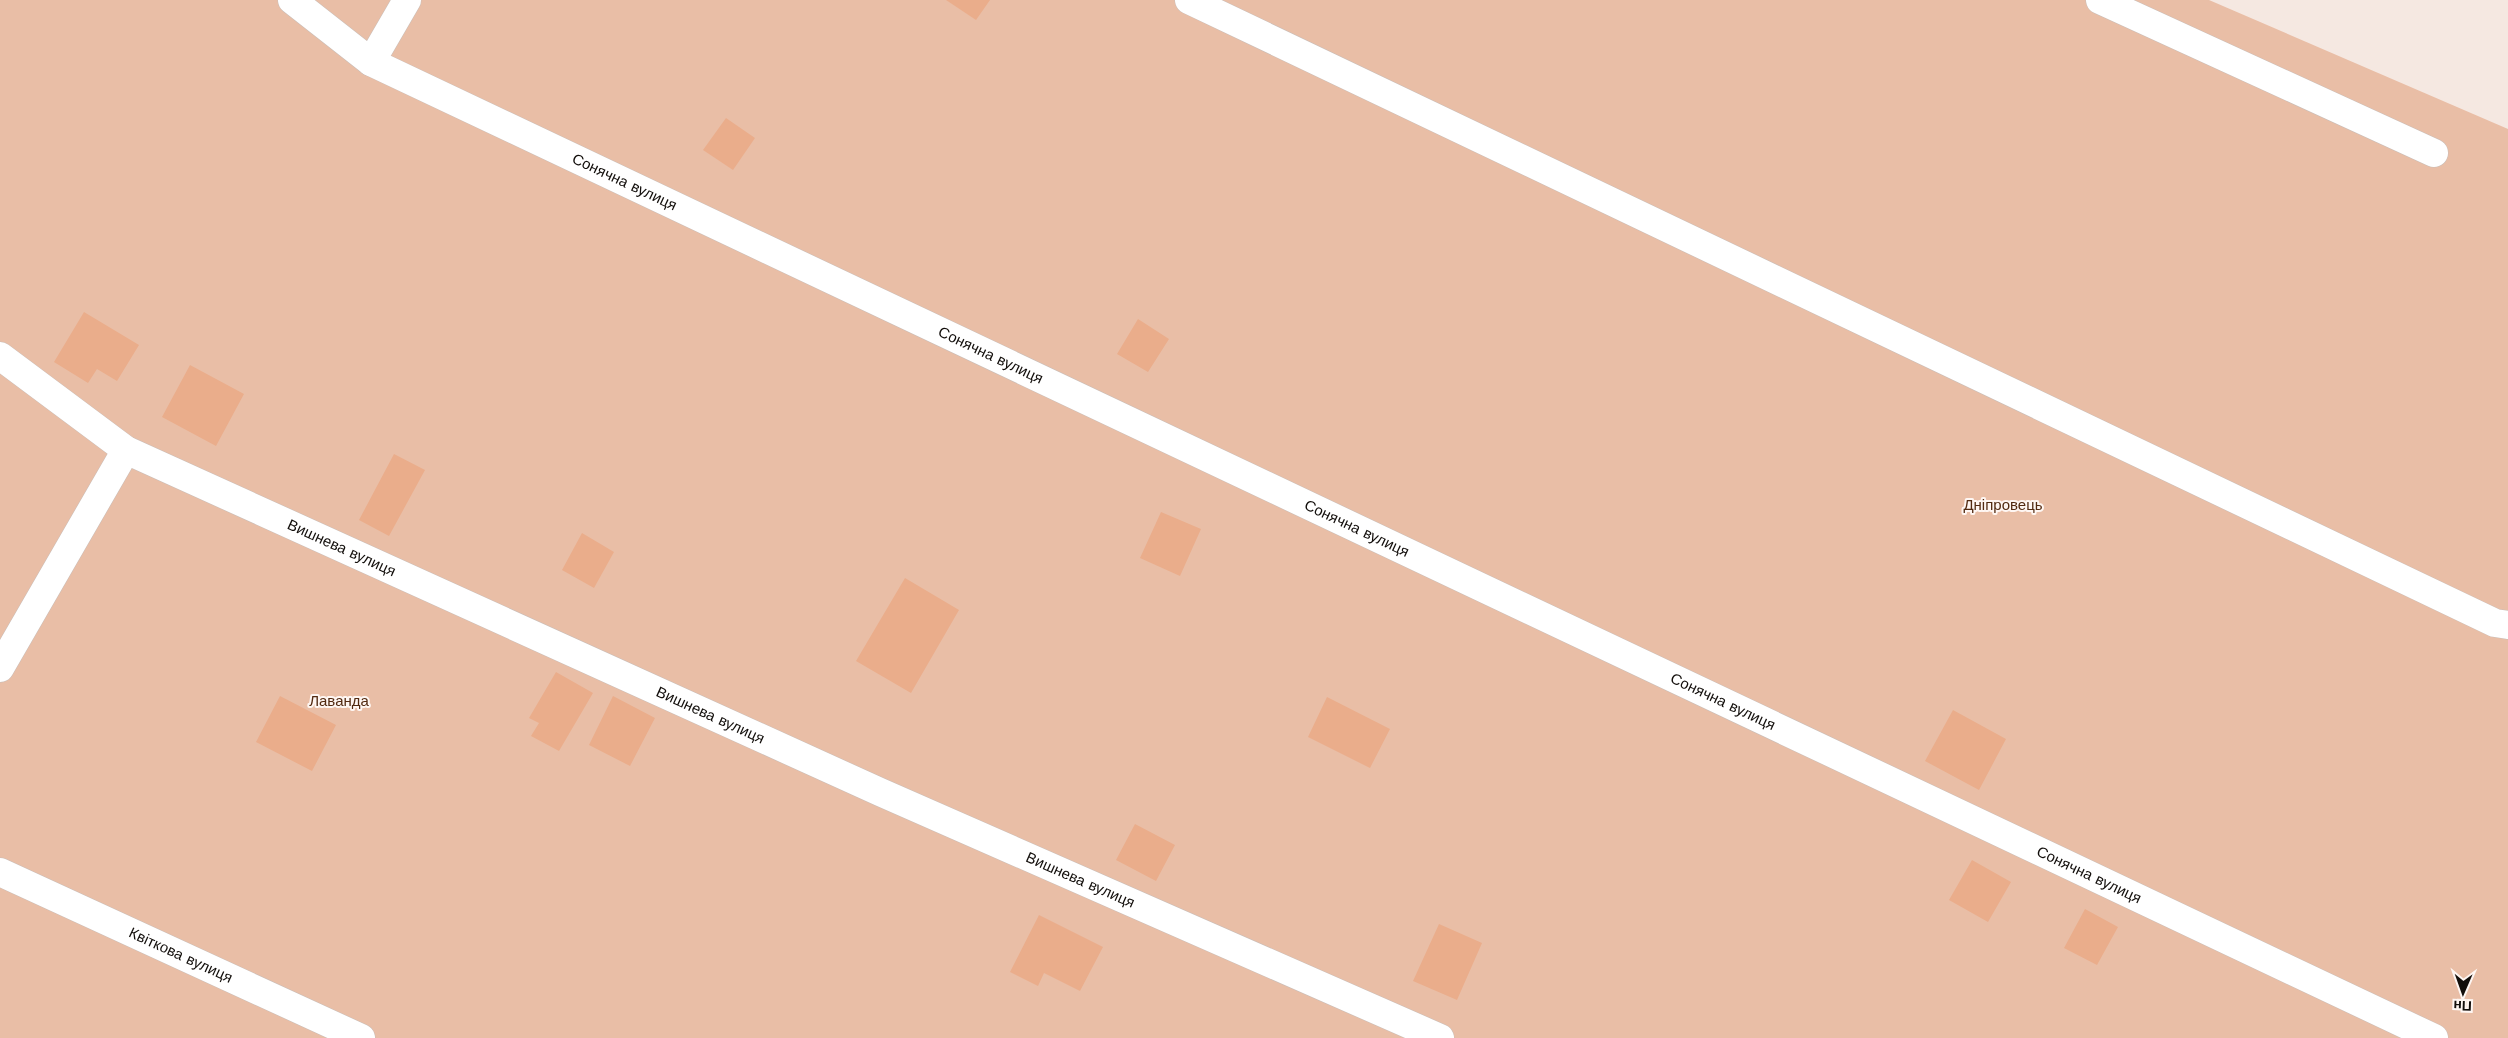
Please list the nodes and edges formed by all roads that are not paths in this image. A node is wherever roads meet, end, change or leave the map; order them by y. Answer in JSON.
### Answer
{"nodes":[{"id":1,"x":292,"y":0,"type":"edge"},
{"id":2,"x":407,"y":0,"type":"edge"},
{"id":3,"x":1190,"y":0,"type":"edge"},
{"id":4,"x":2100,"y":0,"type":"edge"},
{"id":5,"x":371,"y":62,"type":"junction"},
{"id":6,"x":2434,"y":153,"type":"dead end"},
{"id":7,"x":0,"y":356,"type":"edge"},
{"id":8,"x":126,"y":450,"type":"junction"},
{"id":9,"x":2508,"y":625,"type":"edge"},
{"id":10,"x":0,"y":668,"type":"edge"},
{"id":11,"x":0,"y":872,"type":"edge"},
{"id":12,"x":361,"y":1038,"type":"edge"},
{"id":13,"x":1440,"y":1038,"type":"edge"},
{"id":14,"x":2434,"y":1038,"type":"edge"}],
"edges":[{"from":1,"to":5,"type":"street","name":"Сонячна вулиця"},
{"from":2,"to":5,"type":"street"},
{"from":3,"to":9,"type":"street"},
{"from":4,"to":6,"type":"street"},
{"from":5,"to":14,"type":"street","name":"Сонячна вулиця"},
{"from":7,"to":8,"type":"street","name":"Вишнева вулиця"},
{"from":8,"to":10,"type":"street"},
{"from":8,"to":13,"type":"street","name":"Вишнева вулиця"},
{"from":11,"to":12,"type":"street","name":"Квіткова вулиця"}]}
